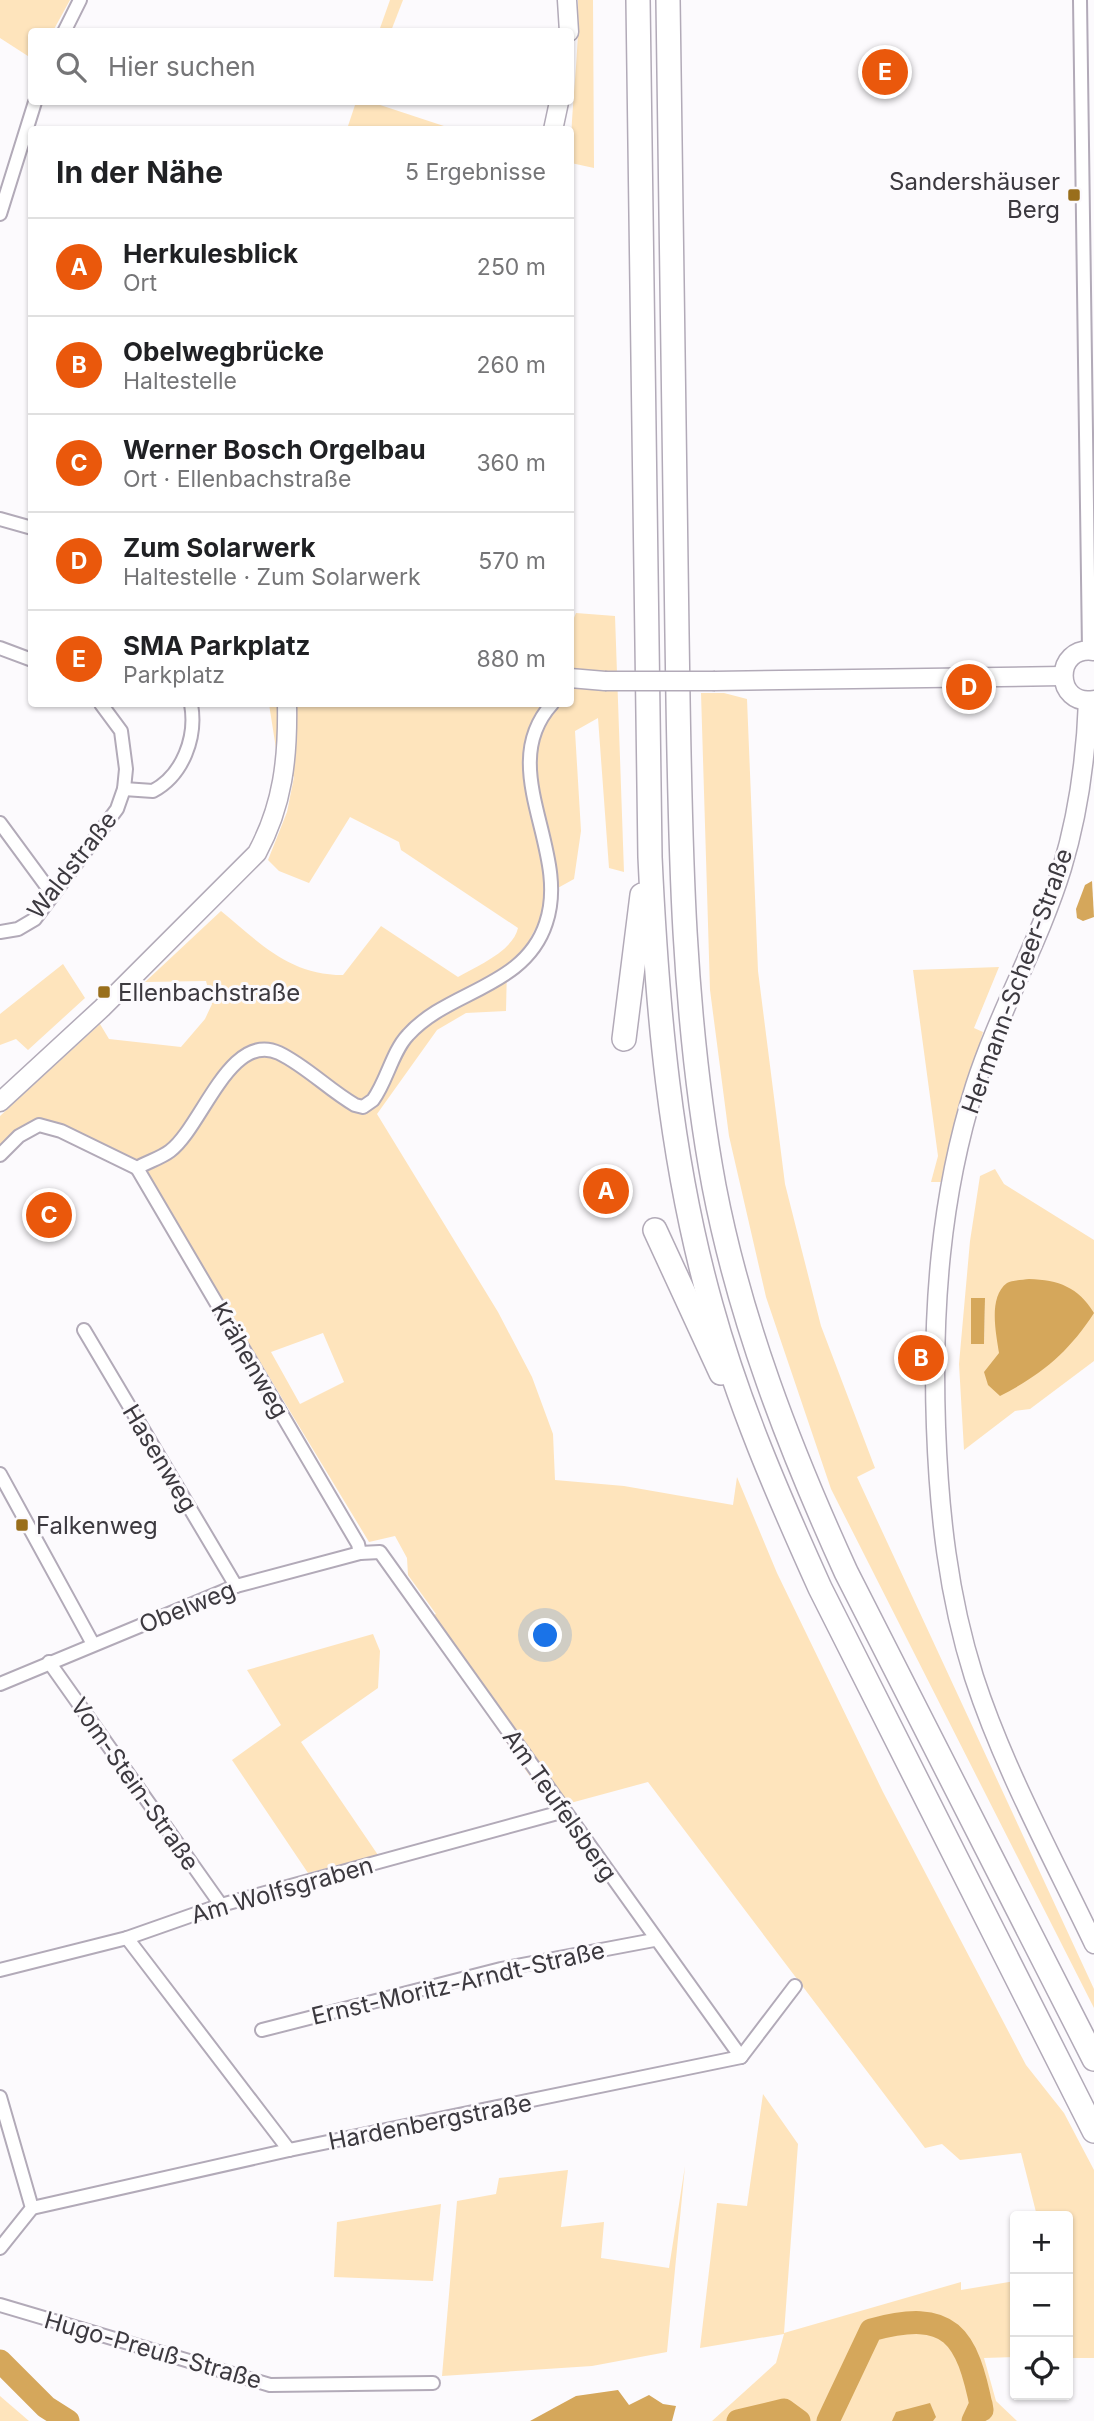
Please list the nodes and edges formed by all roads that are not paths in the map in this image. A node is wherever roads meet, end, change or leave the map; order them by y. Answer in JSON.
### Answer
{"nodes":[{"id":1,"x":80,"y":0,"type":"edge"},
{"id":2,"x":567,"y":0,"type":"edge"},
{"id":3,"x":638,"y":0,"type":"edge"},
{"id":4,"x":668,"y":0,"type":"edge"},
{"id":5,"x":1080,"y":0,"type":"edge"},
{"id":6,"x":66,"y":28,"type":"edge"},
{"id":7,"x":569,"y":28,"type":"edge"},
{"id":8,"x":34,"y":105,"type":"edge"},
{"id":9,"x":558,"y":105,"type":"edge"},
{"id":10,"x":555,"y":126,"type":"edge"},
{"id":11,"x":0,"y":214,"type":"edge"},
{"id":12,"x":0,"y":519,"type":"edge"},
{"id":13,"x":28,"y":527,"type":"edge"},
{"id":14,"x":0,"y":648,"type":"edge"},
{"id":15,"x":1091,"y":650,"type":"edge"},
{"id":16,"x":28,"y":658,"type":"edge"},
{"id":17,"x":1062,"y":676,"type":"junction"},
{"id":18,"x":574,"y":678,"type":"edge"},
{"id":19,"x":1091,"y":701,"type":"edge"},
{"id":20,"x":103,"y":707,"type":"edge"},
{"id":21,"x":191,"y":707,"type":"edge"},
{"id":22,"x":287,"y":707,"type":"edge"},
{"id":23,"x":550,"y":707,"type":"edge"},
{"id":24,"x":124,"y":789,"type":"junction"},
{"id":25,"x":0,"y":823,"type":"edge"},
{"id":26,"x":650,"y":858,"type":"junction"},
{"id":27,"x":53,"y":895,"type":"junction"},
{"id":28,"x":0,"y":932,"type":"edge"},
{"id":29,"x":624,"y":1039,"type":"dead end"},
{"id":30,"x":0,"y":1102,"type":"edge"},
{"id":31,"x":0,"y":1155,"type":"edge"},
{"id":32,"x":136,"y":1168,"type":"junction"},
{"id":33,"x":655,"y":1230,"type":"dead end"},
{"id":34,"x":85,"y":1330,"type":"dead end"},
{"id":35,"x":748,"y":1423,"type":"junction"},
{"id":36,"x":0,"y":1474,"type":"edge"},
{"id":37,"x":380,"y":1552,"type":"joint"},
{"id":38,"x":360,"y":1553,"type":"junction"},
{"id":39,"x":236,"y":1586,"type":"junction"},
{"id":40,"x":93,"y":1644,"type":"junction"},
{"id":41,"x":48,"y":1662,"type":"junction"},
{"id":42,"x":0,"y":1684,"type":"edge"},
{"id":43,"x":565,"y":1811,"type":"junction"},
{"id":44,"x":221,"y":1905,"type":"junction"},
{"id":45,"x":127,"y":1938,"type":"junction"},
{"id":46,"x":654,"y":1940,"type":"junction"},
{"id":47,"x":1094,"y":1944,"type":"edge"},
{"id":48,"x":0,"y":1970,"type":"edge"},
{"id":49,"x":795,"y":1986,"type":"dead end"},
{"id":50,"x":262,"y":2031,"type":"dead end"},
{"id":51,"x":741,"y":2057,"type":"junction"},
{"id":52,"x":1094,"y":2059,"type":"edge"},
{"id":53,"x":0,"y":2097,"type":"edge"},
{"id":54,"x":1094,"y":2131,"type":"edge"},
{"id":55,"x":289,"y":2150,"type":"junction"},
{"id":56,"x":32,"y":2208,"type":"junction"},
{"id":57,"x":0,"y":2248,"type":"edge"},
{"id":58,"x":0,"y":2305,"type":"edge"},
{"id":59,"x":433,"y":2383,"type":"dead end"}],
"edges":[{"from":1,"to":6,"type":"street"},
{"from":2,"to":7,"type":"main road"},
{"from":3,"to":26,"type":"highway"},
{"from":4,"to":52,"type":"highway"},
{"from":5,"to":15,"type":"street"},
{"from":8,"to":11,"type":"street"},
{"from":9,"to":10,"type":"main road"},
{"from":12,"to":13,"type":"street"},
{"from":14,"to":16,"type":"street"},
{"from":15,"to":17,"type":"main road"},
{"from":17,"to":18,"type":"main road","bridge":true},
{"from":17,"to":19,"type":"main road"},
{"from":19,"to":47,"type":"main road","name":"Hermann-Scheer-Straße"},
{"from":20,"to":24,"type":"street","name":"Waldstraße"},
{"from":21,"to":24,"type":"street"},
{"from":22,"to":30,"type":"main road"},
{"from":23,"to":32,"type":"street"},
{"from":24,"to":27,"type":"street","name":"Waldstraße"},
{"from":25,"to":27,"type":"street"},
{"from":26,"to":29,"type":"highway"},
{"from":26,"to":35,"type":"highway"},
{"from":27,"to":28,"type":"street","name":"Waldstraße"},
{"from":31,"to":32,"type":"street"},
{"from":32,"to":38,"type":"street","name":"Krähenweg"},
{"from":33,"to":35,"type":"highway"},
{"from":34,"to":39,"type":"street","name":"Hasenweg"},
{"from":35,"to":54,"type":"highway"},
{"from":36,"to":40,"type":"street"},
{"from":37,"to":38,"type":"street","name":"Obelweg"},
{"from":37,"to":43,"type":"street","name":"Am Teufelsberg"},
{"from":38,"to":39,"type":"street","name":"Obelweg"},
{"from":39,"to":40,"type":"street","name":"Obelweg"},
{"from":40,"to":41,"type":"street","name":"Obelweg"},
{"from":41,"to":42,"type":"street","name":"Obelweg"},
{"from":41,"to":44,"type":"street","name":"Vom-Stein-Straße"},
{"from":43,"to":44,"type":"street","name":"Am Wolfsgraben"},
{"from":43,"to":46,"type":"street","name":"Am Teufelsberg"},
{"from":44,"to":45,"type":"street","name":"Am Wolfsgraben"},
{"from":45,"to":48,"type":"street","name":"Am Wolfsgraben"},
{"from":45,"to":55,"type":"street"},
{"from":46,"to":50,"type":"street","name":"Ernst-Moritz-Arndt-Straße"},
{"from":46,"to":51,"type":"street","name":"Am Teufelsberg"},
{"from":49,"to":51,"type":"street"},
{"from":51,"to":55,"type":"street","name":"Hardenbergstraße"},
{"from":53,"to":56,"type":"street"},
{"from":55,"to":56,"type":"street","name":"Hardenbergstraße"},
{"from":56,"to":57,"type":"street"},
{"from":58,"to":59,"type":"street","name":"Hugo-Preuß-Straße"}]}
